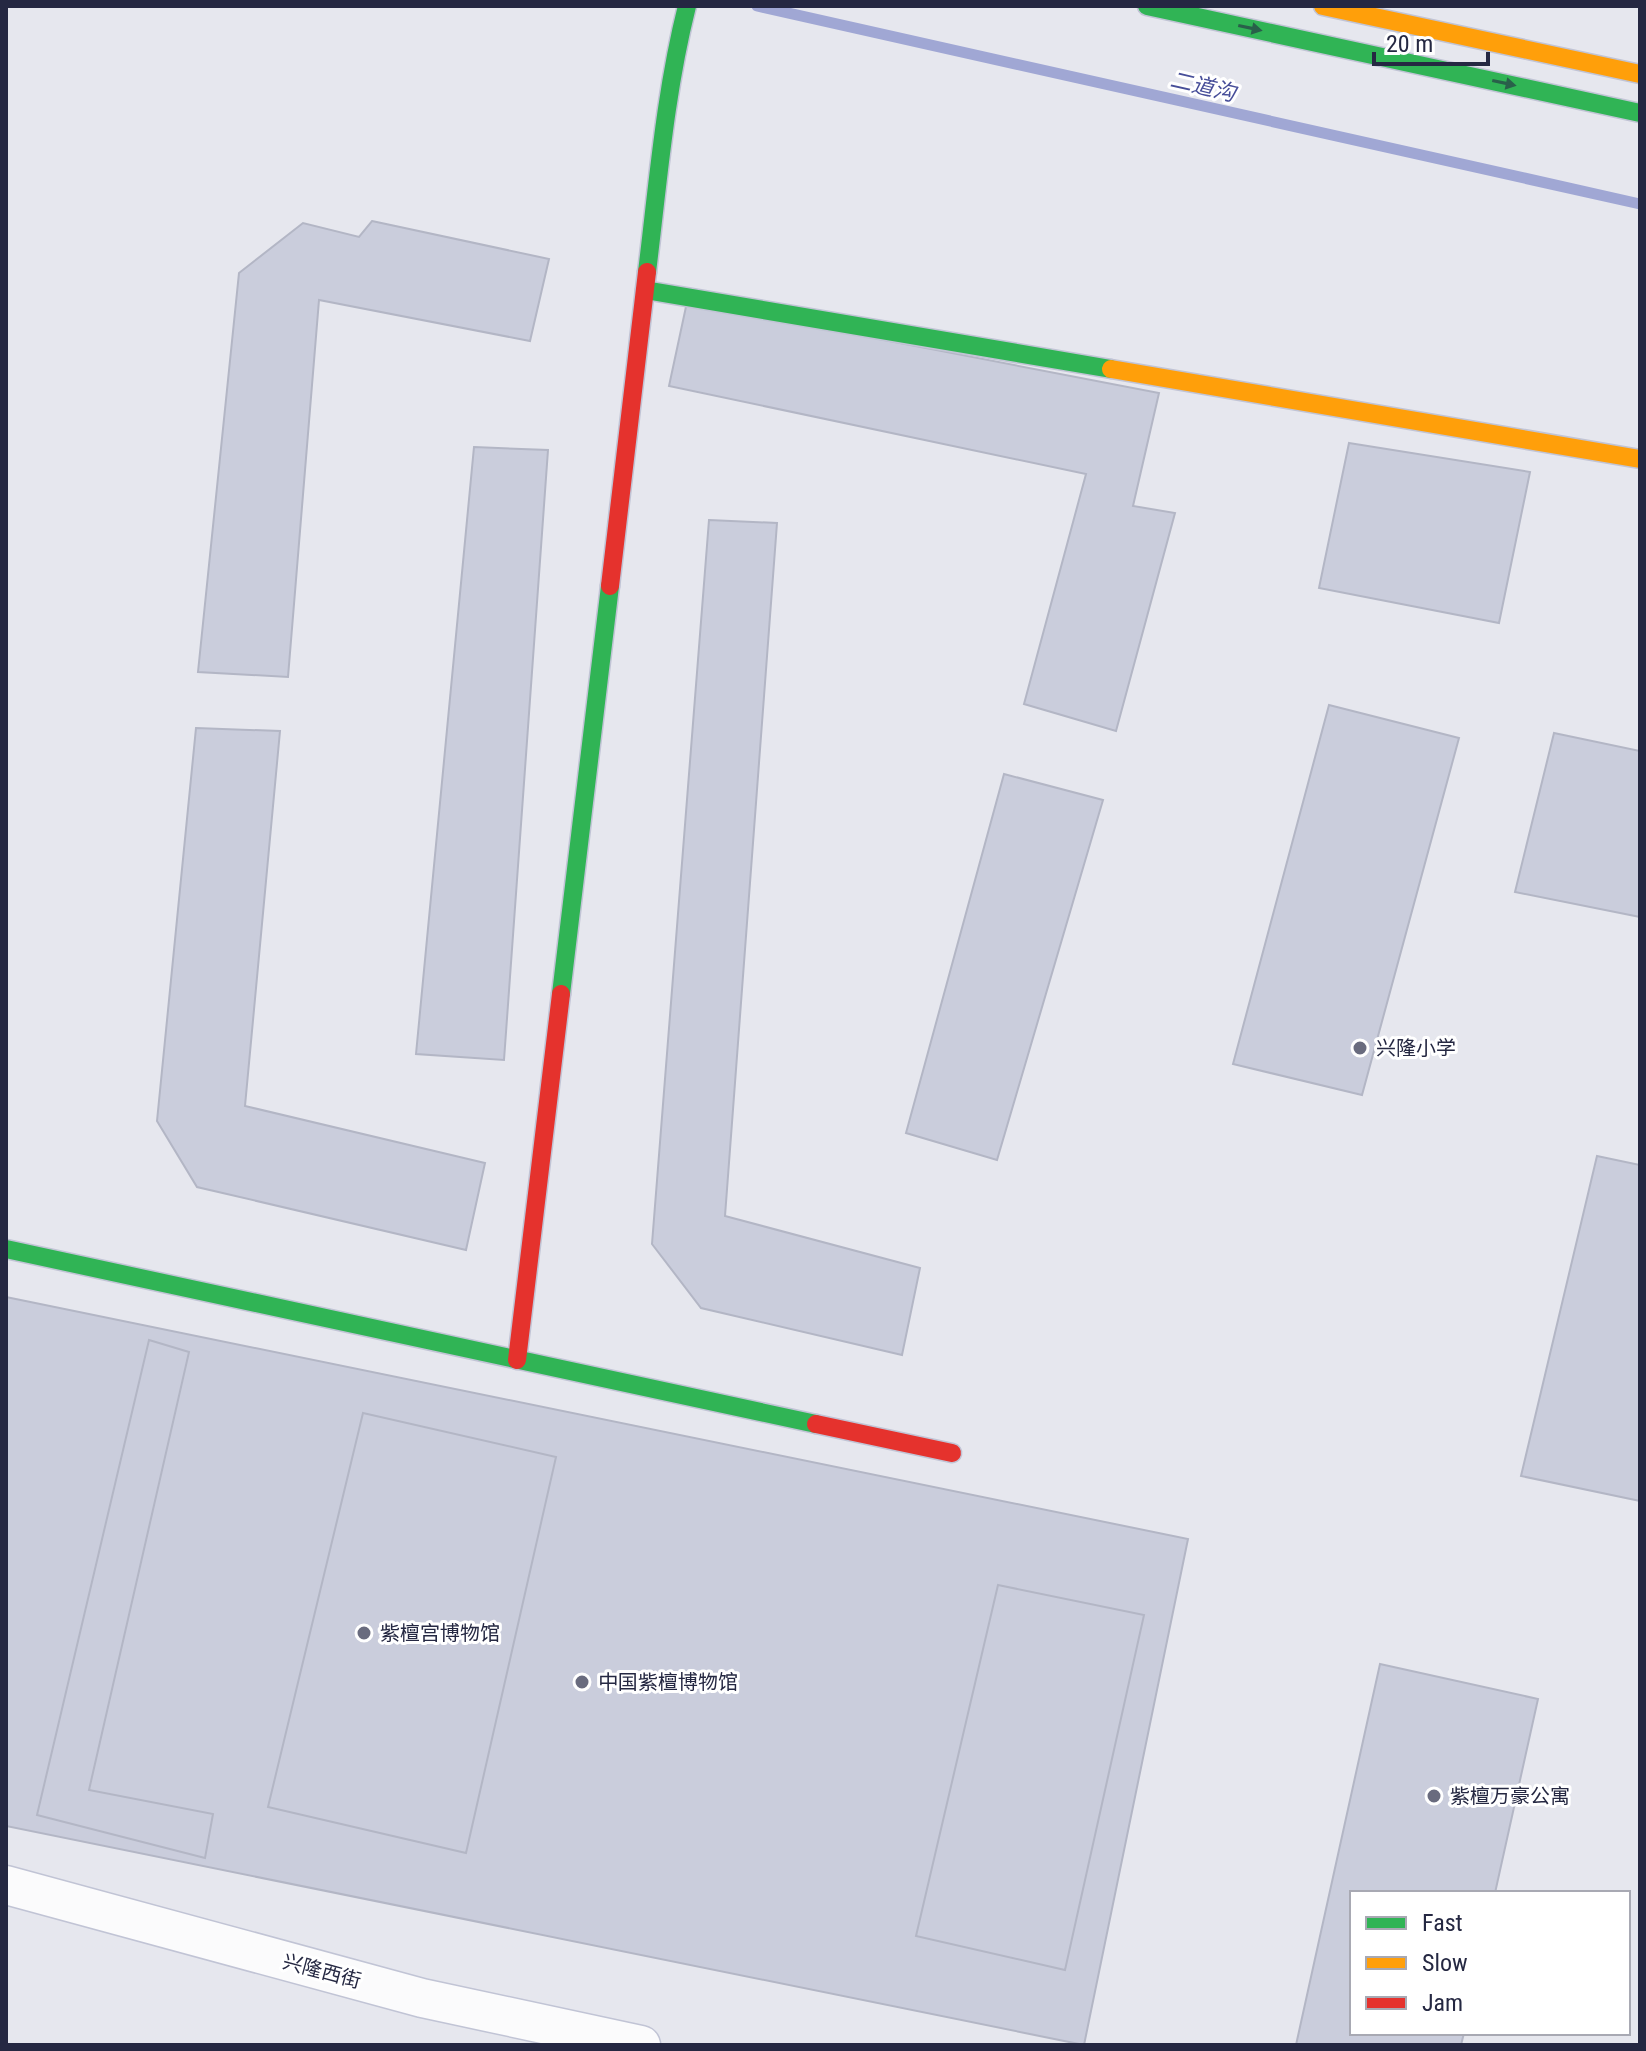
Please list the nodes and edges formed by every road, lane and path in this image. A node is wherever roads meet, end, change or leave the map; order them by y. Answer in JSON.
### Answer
{"nodes":[{"id":1,"x":687,"y":6,"type":"edge"},
{"id":2,"x":1147,"y":6,"type":"edge"},
{"id":3,"x":1323,"y":6,"type":"edge"},
{"id":4,"x":1640,"y":74,"type":"edge"},
{"id":5,"x":1640,"y":113,"type":"edge"},
{"id":6,"x":645,"y":290,"type":"junction"},
{"id":7,"x":1640,"y":459,"type":"edge"},
{"id":8,"x":6,"y":1249,"type":"edge"},
{"id":9,"x":517,"y":1360,"type":"junction"},
{"id":10,"x":952,"y":1453,"type":"dead end"},
{"id":11,"x":6,"y":1885,"type":"edge"},
{"id":12,"x":641,"y":2045,"type":"edge"}],
"edges":[{"from":1,"to":6,"type":"street"},
{"from":2,"to":5,"type":"street","one_way":true},
{"from":3,"to":4,"type":"street"},
{"from":6,"to":7,"type":"street"},
{"from":6,"to":9,"type":"street"},
{"from":8,"to":9,"type":"street"},
{"from":9,"to":10,"type":"street"},
{"from":11,"to":12,"type":"street","name":"兴隆西街"}]}
